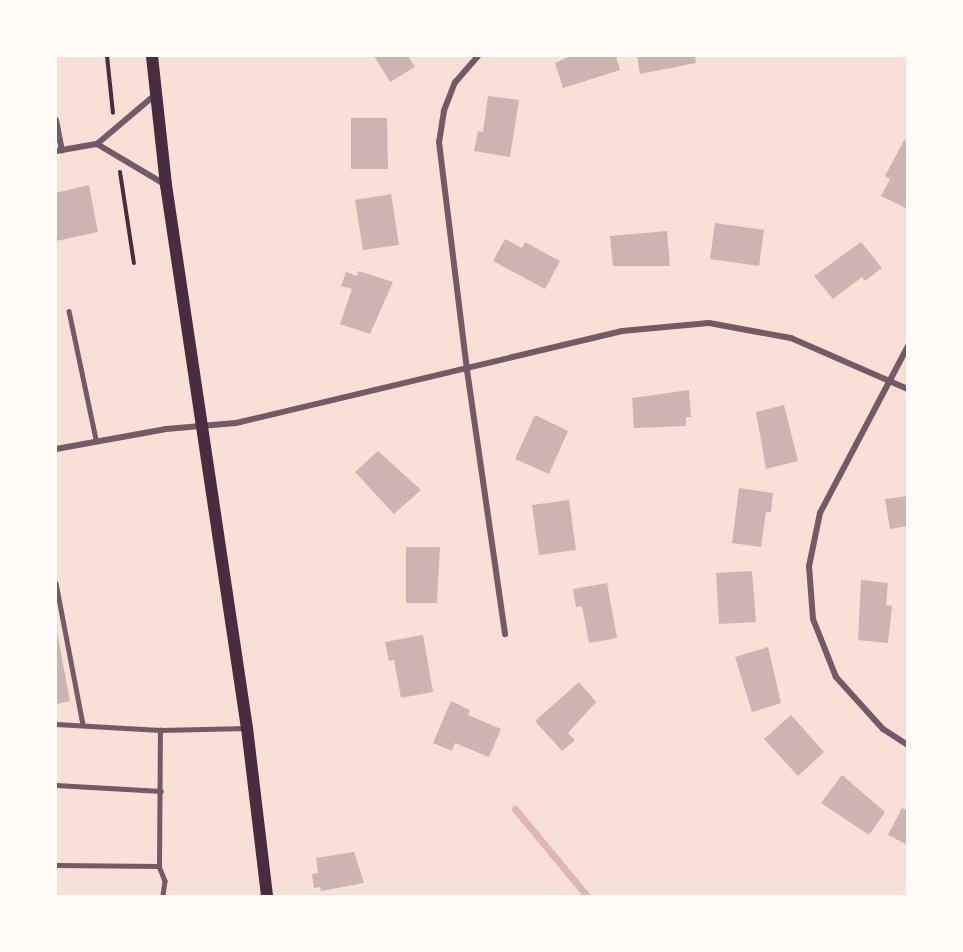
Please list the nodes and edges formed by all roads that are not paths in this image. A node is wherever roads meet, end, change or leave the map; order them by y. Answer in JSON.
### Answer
{"nodes":[{"id":1,"x":152,"y":56,"type":"edge"},
{"id":2,"x":478,"y":56,"type":"edge"},
{"id":3,"x":156,"y":94,"type":"junction"},
{"id":4,"x":56,"y":120,"type":"edge"},
{"id":5,"x":96,"y":144,"type":"junction"},
{"id":6,"x":59,"y":151,"type":"edge"},
{"id":7,"x":166,"y":185,"type":"junction"},
{"id":8,"x":69,"y":311,"type":"dead end"},
{"id":9,"x":908,"y":346,"type":"edge"},
{"id":10,"x":466,"y":370,"type":"junction"},
{"id":11,"x":889,"y":381,"type":"junction"},
{"id":12,"x":908,"y":389,"type":"edge"},
{"id":13,"x":201,"y":426,"type":"junction"},
{"id":14,"x":96,"y":439,"type":"junction"},
{"id":15,"x":56,"y":449,"type":"edge"},
{"id":16,"x":56,"y":584,"type":"edge"},
{"id":17,"x":505,"y":634,"type":"dead end"},
{"id":18,"x":56,"y":724,"type":"edge"},
{"id":19,"x":83,"y":724,"type":"junction"},
{"id":20,"x":247,"y":728,"type":"junction"},
{"id":21,"x":160,"y":730,"type":"junction"},
{"id":22,"x":908,"y":745,"type":"edge"},
{"id":23,"x":56,"y":785,"type":"edge"},
{"id":24,"x":161,"y":791,"type":"junction"},
{"id":25,"x":56,"y":865,"type":"edge"},
{"id":26,"x":159,"y":866,"type":"junction"},
{"id":27,"x":163,"y":897,"type":"edge"},
{"id":28,"x":267,"y":897,"type":"edge"}],
"edges":[{"from":1,"to":3,"type":"main road"},
{"from":2,"to":10,"type":"street"},
{"from":3,"to":5,"type":"street"},
{"from":3,"to":7,"type":"main road"},
{"from":4,"to":6,"type":"street"},
{"from":5,"to":6,"type":"street"},
{"from":5,"to":7,"type":"street"},
{"from":7,"to":13,"type":"main road"},
{"from":8,"to":14,"type":"lane"},
{"from":9,"to":11,"type":"street"},
{"from":10,"to":11,"type":"street"},
{"from":10,"to":13,"type":"street"},
{"from":10,"to":17,"type":"street"},
{"from":11,"to":12,"type":"street"},
{"from":11,"to":22,"type":"street"},
{"from":13,"to":14,"type":"street"},
{"from":13,"to":20,"type":"main road"},
{"from":14,"to":15,"type":"street"},
{"from":16,"to":19,"type":"lane"},
{"from":18,"to":19,"type":"lane"},
{"from":19,"to":21,"type":"lane"},
{"from":20,"to":21,"type":"lane"},
{"from":20,"to":28,"type":"main road"},
{"from":21,"to":24,"type":"lane"},
{"from":23,"to":24,"type":"lane"},
{"from":24,"to":26,"type":"lane"},
{"from":25,"to":26,"type":"lane"},
{"from":26,"to":27,"type":"lane"}]}
